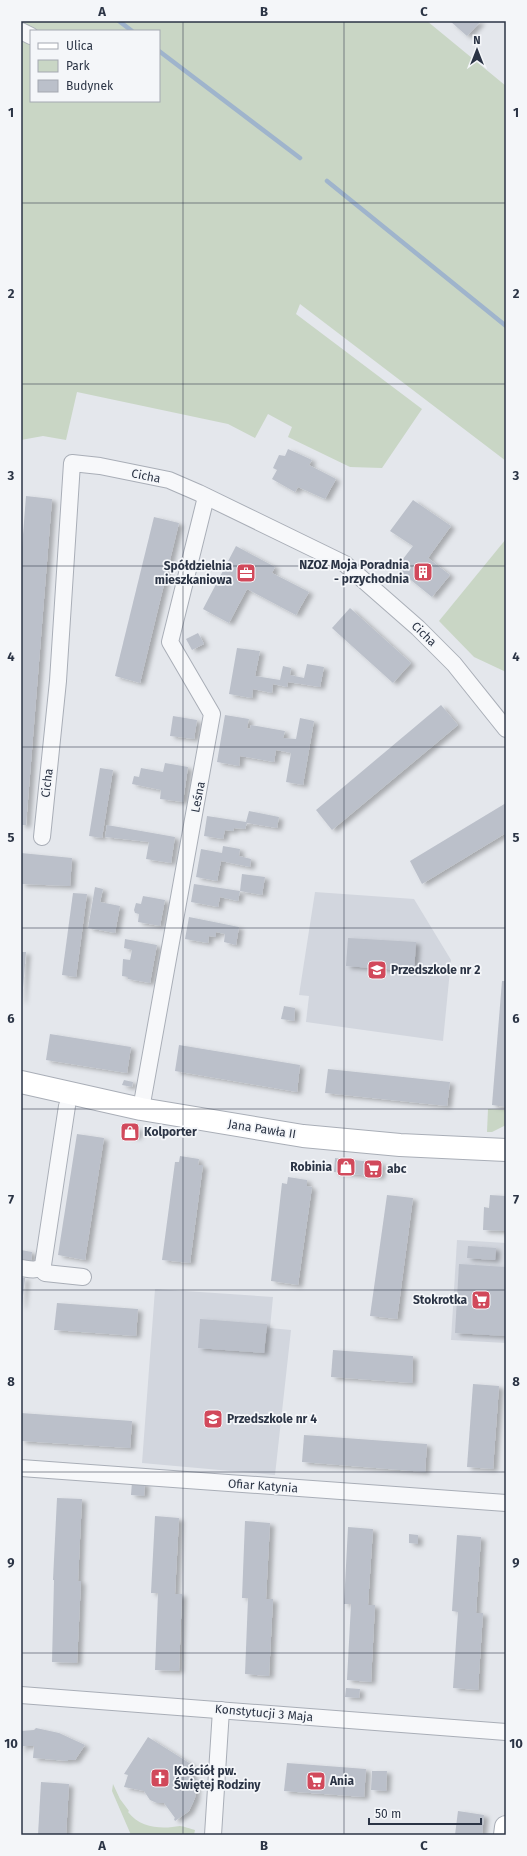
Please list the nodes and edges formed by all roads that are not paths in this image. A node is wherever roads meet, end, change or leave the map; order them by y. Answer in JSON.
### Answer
{"nodes":[{"id":1,"x":21,"y":31,"type":"edge"},
{"id":2,"x":30,"y":36,"type":"edge"},
{"id":3,"x":206,"y":497,"type":"junction"},
{"id":4,"x":506,"y":729,"type":"edge"},
{"id":5,"x":42,"y":837,"type":"dead end"},
{"id":6,"x":21,"y":1082,"type":"edge"},
{"id":7,"x":67,"y":1106,"type":"dead end"},
{"id":8,"x":141,"y":1109,"type":"junction"},
{"id":9,"x":506,"y":1150,"type":"edge"},
{"id":10,"x":21,"y":1268,"type":"edge"},
{"id":11,"x":40,"y":1268,"type":"junction"},
{"id":12,"x":83,"y":1277,"type":"dead end"},
{"id":13,"x":21,"y":1468,"type":"edge"},
{"id":14,"x":506,"y":1503,"type":"edge"},
{"id":15,"x":21,"y":1696,"type":"edge"},
{"id":16,"x":221,"y":1710,"type":"junction"},
{"id":17,"x":506,"y":1732,"type":"edge"},
{"id":18,"x":506,"y":1828,"type":"edge"},
{"id":19,"x":213,"y":1835,"type":"edge"},
{"id":20,"x":505,"y":1835,"type":"edge"}],
"edges":[{"from":1,"to":2,"type":"street"},
{"from":3,"to":4,"type":"street","name":"Cicha"},
{"from":3,"to":5,"type":"street","name":"Cicha"},
{"from":3,"to":8,"type":"street","name":"Leśna"},
{"from":6,"to":8,"type":"street","name":"Jana Pawła II"},
{"from":7,"to":11,"type":"street"},
{"from":8,"to":9,"type":"street","name":"Jana Pawła II"},
{"from":10,"to":11,"type":"street"},
{"from":11,"to":12,"type":"street"},
{"from":13,"to":14,"type":"street","name":"Ofiar Katynia"},
{"from":15,"to":16,"type":"street","name":"Konstytucji 3 Maja"},
{"from":16,"to":17,"type":"street","name":"Konstytucji 3 Maja"},
{"from":16,"to":19,"type":"street"},
{"from":18,"to":20,"type":"street"}]}
